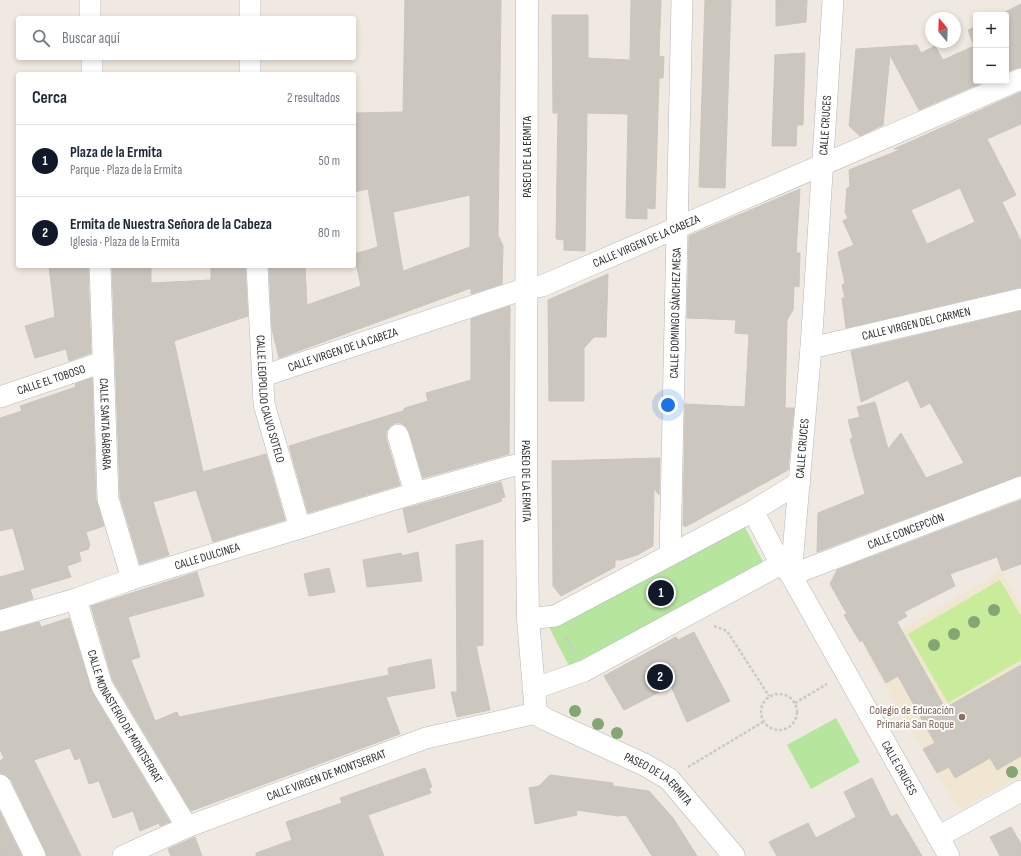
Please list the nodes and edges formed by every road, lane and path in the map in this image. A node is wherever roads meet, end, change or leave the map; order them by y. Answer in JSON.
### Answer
{"nodes":[{"id":1,"x":90,"y":0,"type":"edge"},
{"id":2,"x":250,"y":0,"type":"edge"},
{"id":3,"x":527,"y":0,"type":"edge"},
{"id":4,"x":682,"y":0,"type":"edge"},
{"id":5,"x":833,"y":0,"type":"edge"},
{"id":6,"x":90,"y":16,"type":"edge"},
{"id":7,"x":250,"y":16,"type":"edge"},
{"id":8,"x":92,"y":60,"type":"edge"},
{"id":9,"x":250,"y":60,"type":"edge"},
{"id":10,"x":92,"y":72,"type":"edge"},
{"id":11,"x":250,"y":72,"type":"edge"},
{"id":12,"x":1021,"y":78,"type":"edge"},
{"id":13,"x":823,"y":166,"type":"junction"},
{"id":14,"x":676,"y":229,"type":"junction"},
{"id":15,"x":100,"y":268,"type":"edge"},
{"id":16,"x":257,"y":268,"type":"edge"},
{"id":17,"x":527,"y":288,"type":"junction"},
{"id":18,"x":1021,"y":299,"type":"edge"},
{"id":19,"x":811,"y":348,"type":"junction"},
{"id":20,"x":103,"y":362,"type":"junction"},
{"id":21,"x":263,"y":376,"type":"junction"},
{"id":22,"x":0,"y":397,"type":"edge"},
{"id":23,"x":398,"y":435,"type":"dead end"},
{"id":24,"x":526,"y":462,"type":"junction"},
{"id":25,"x":800,"y":482,"type":"junction"},
{"id":26,"x":1021,"y":487,"type":"edge"},
{"id":27,"x":415,"y":493,"type":"junction"},
{"id":28,"x":752,"y":511,"type":"junction"},
{"id":29,"x":300,"y":528,"type":"junction"},
{"id":30,"x":670,"y":555,"type":"junction"},
{"id":31,"x":786,"y":569,"type":"junction"},
{"id":32,"x":132,"y":579,"type":"junction"},
{"id":33,"x":76,"y":599,"type":"junction"},
{"id":34,"x":703,"y":606,"type":"junction"},
{"id":35,"x":555,"y":616,"type":"junction"},
{"id":36,"x":528,"y":619,"type":"junction"},
{"id":37,"x":0,"y":621,"type":"edge"},
{"id":38,"x":584,"y":671,"type":"junction"},
{"id":39,"x":832,"y":681,"type":"dead end"},
{"id":40,"x":534,"y":689,"type":"junction"},
{"id":41,"x":769,"y":696,"type":"junction"},
{"id":42,"x":795,"y":703,"type":"junction"},
{"id":43,"x":536,"y":713,"type":"junction"},
{"id":44,"x":763,"y":722,"type":"junction"},
{"id":45,"x":669,"y":778,"type":"junction"},
{"id":46,"x":0,"y":785,"type":"edge"},
{"id":47,"x":1021,"y":791,"type":"edge"},
{"id":48,"x":187,"y":827,"type":"junction"},
{"id":49,"x":938,"y":837,"type":"junction"},
{"id":50,"x":35,"y":856,"type":"edge"},
{"id":51,"x":123,"y":856,"type":"edge"},
{"id":52,"x":734,"y":856,"type":"edge"},
{"id":53,"x":949,"y":856,"type":"edge"}],
"edges":[{"from":1,"to":6,"type":"street"},
{"from":2,"to":7,"type":"street"},
{"from":3,"to":17,"type":"street","name":"PASEO DE LA ERMITA"},
{"from":4,"to":14,"type":"street","name":"CALLE DOMINGO SÁNCHEZ MESA"},
{"from":5,"to":13,"type":"street","name":"CALLE CRUCES"},
{"from":8,"to":10,"type":"street"},
{"from":9,"to":11,"type":"street"},
{"from":12,"to":13,"type":"street","name":"CALLE VIRGEN DE LA CABEZA"},
{"from":13,"to":14,"type":"street","name":"CALLE VIRGEN DE LA CABEZA"},
{"from":13,"to":19,"type":"street","name":"CALLE CRUCES"},
{"from":14,"to":17,"type":"street","name":"CALLE VIRGEN DE LA CABEZA"},
{"from":14,"to":30,"type":"street","name":"CALLE DOMINGO SÁNCHEZ MESA"},
{"from":15,"to":20,"type":"street","name":"CALLE SANTA BÁRBARA"},
{"from":16,"to":21,"type":"street","name":"CALLE LEOPOLDO CALVO SOTELO"},
{"from":17,"to":21,"type":"street","name":"CALLE VIRGEN DE LA CABEZA"},
{"from":17,"to":24,"type":"street","name":"PASEO DE LA ERMITA"},
{"from":18,"to":19,"type":"street","name":"CALLE VIRGEN DEL CARMEN"},
{"from":19,"to":25,"type":"street","name":"CALLE CRUCES"},
{"from":20,"to":22,"type":"street","name":"CALLE EL TOBOSO"},
{"from":20,"to":32,"type":"street","name":"CALLE SANTA BÁRBARA"},
{"from":21,"to":29,"type":"street","name":"CALLE LEOPOLDO CALVO SOTELO"},
{"from":23,"to":27,"type":"street"},
{"from":24,"to":27,"type":"street","name":"CALLE DULCINEA"},
{"from":24,"to":36,"type":"street","name":"PASEO DE LA ERMITA"},
{"from":25,"to":28,"type":"street"},
{"from":25,"to":31,"type":"street","name":"CALLE CRUCES"},
{"from":26,"to":31,"type":"street","name":"CALLE CONCEPCIÓN"},
{"from":27,"to":29,"type":"street","name":"CALLE DULCINEA"},
{"from":28,"to":30,"type":"street"},
{"from":28,"to":31,"type":"street"},
{"from":29,"to":32,"type":"street","name":"CALLE DULCINEA"},
{"from":30,"to":35,"type":"street"},
{"from":31,"to":34,"type":"street","name":"CALLE CONCEPCIÓN"},
{"from":31,"to":49,"type":"street","name":"CALLE CRUCES"},
{"from":32,"to":33,"type":"street","name":"CALLE DULCINEA"},
{"from":33,"to":37,"type":"street","name":"CALLE DULCINEA"},
{"from":33,"to":48,"type":"street","name":"CALLE MONASTERIO DE MONTSERRAT"},
{"from":34,"to":38,"type":"street","name":"CALLE CONCEPCIÓN"},
{"from":34,"to":41,"type":"path"},
{"from":35,"to":36,"type":"street"},
{"from":35,"to":38,"type":"path"},
{"from":36,"to":40,"type":"street","name":"PASEO DE LA ERMITA"},
{"from":38,"to":40,"type":"street","name":"CALLE CONCEPCIÓN"},
{"from":39,"to":42,"type":"path"},
{"from":40,"to":43,"type":"street","name":"PASEO DE LA ERMITA"},
{"from":41,"to":42,"type":"path"},
{"from":41,"to":44,"type":"path"},
{"from":42,"to":44,"type":"path"},
{"from":43,"to":45,"type":"street","name":"PASEO DE LA ERMITA"},
{"from":43,"to":48,"type":"street","name":"CALLE VIRGEN DE MONTSERRAT"},
{"from":44,"to":45,"type":"path"},
{"from":45,"to":52,"type":"street","name":"PASEO DE LA ERMITA"},
{"from":46,"to":50,"type":"street"},
{"from":47,"to":49,"type":"street"},
{"from":48,"to":51,"type":"street","name":"CALLE VIRGEN DE MONTSERRAT"},
{"from":49,"to":53,"type":"street","name":"CALLE CRUCES"}]}
